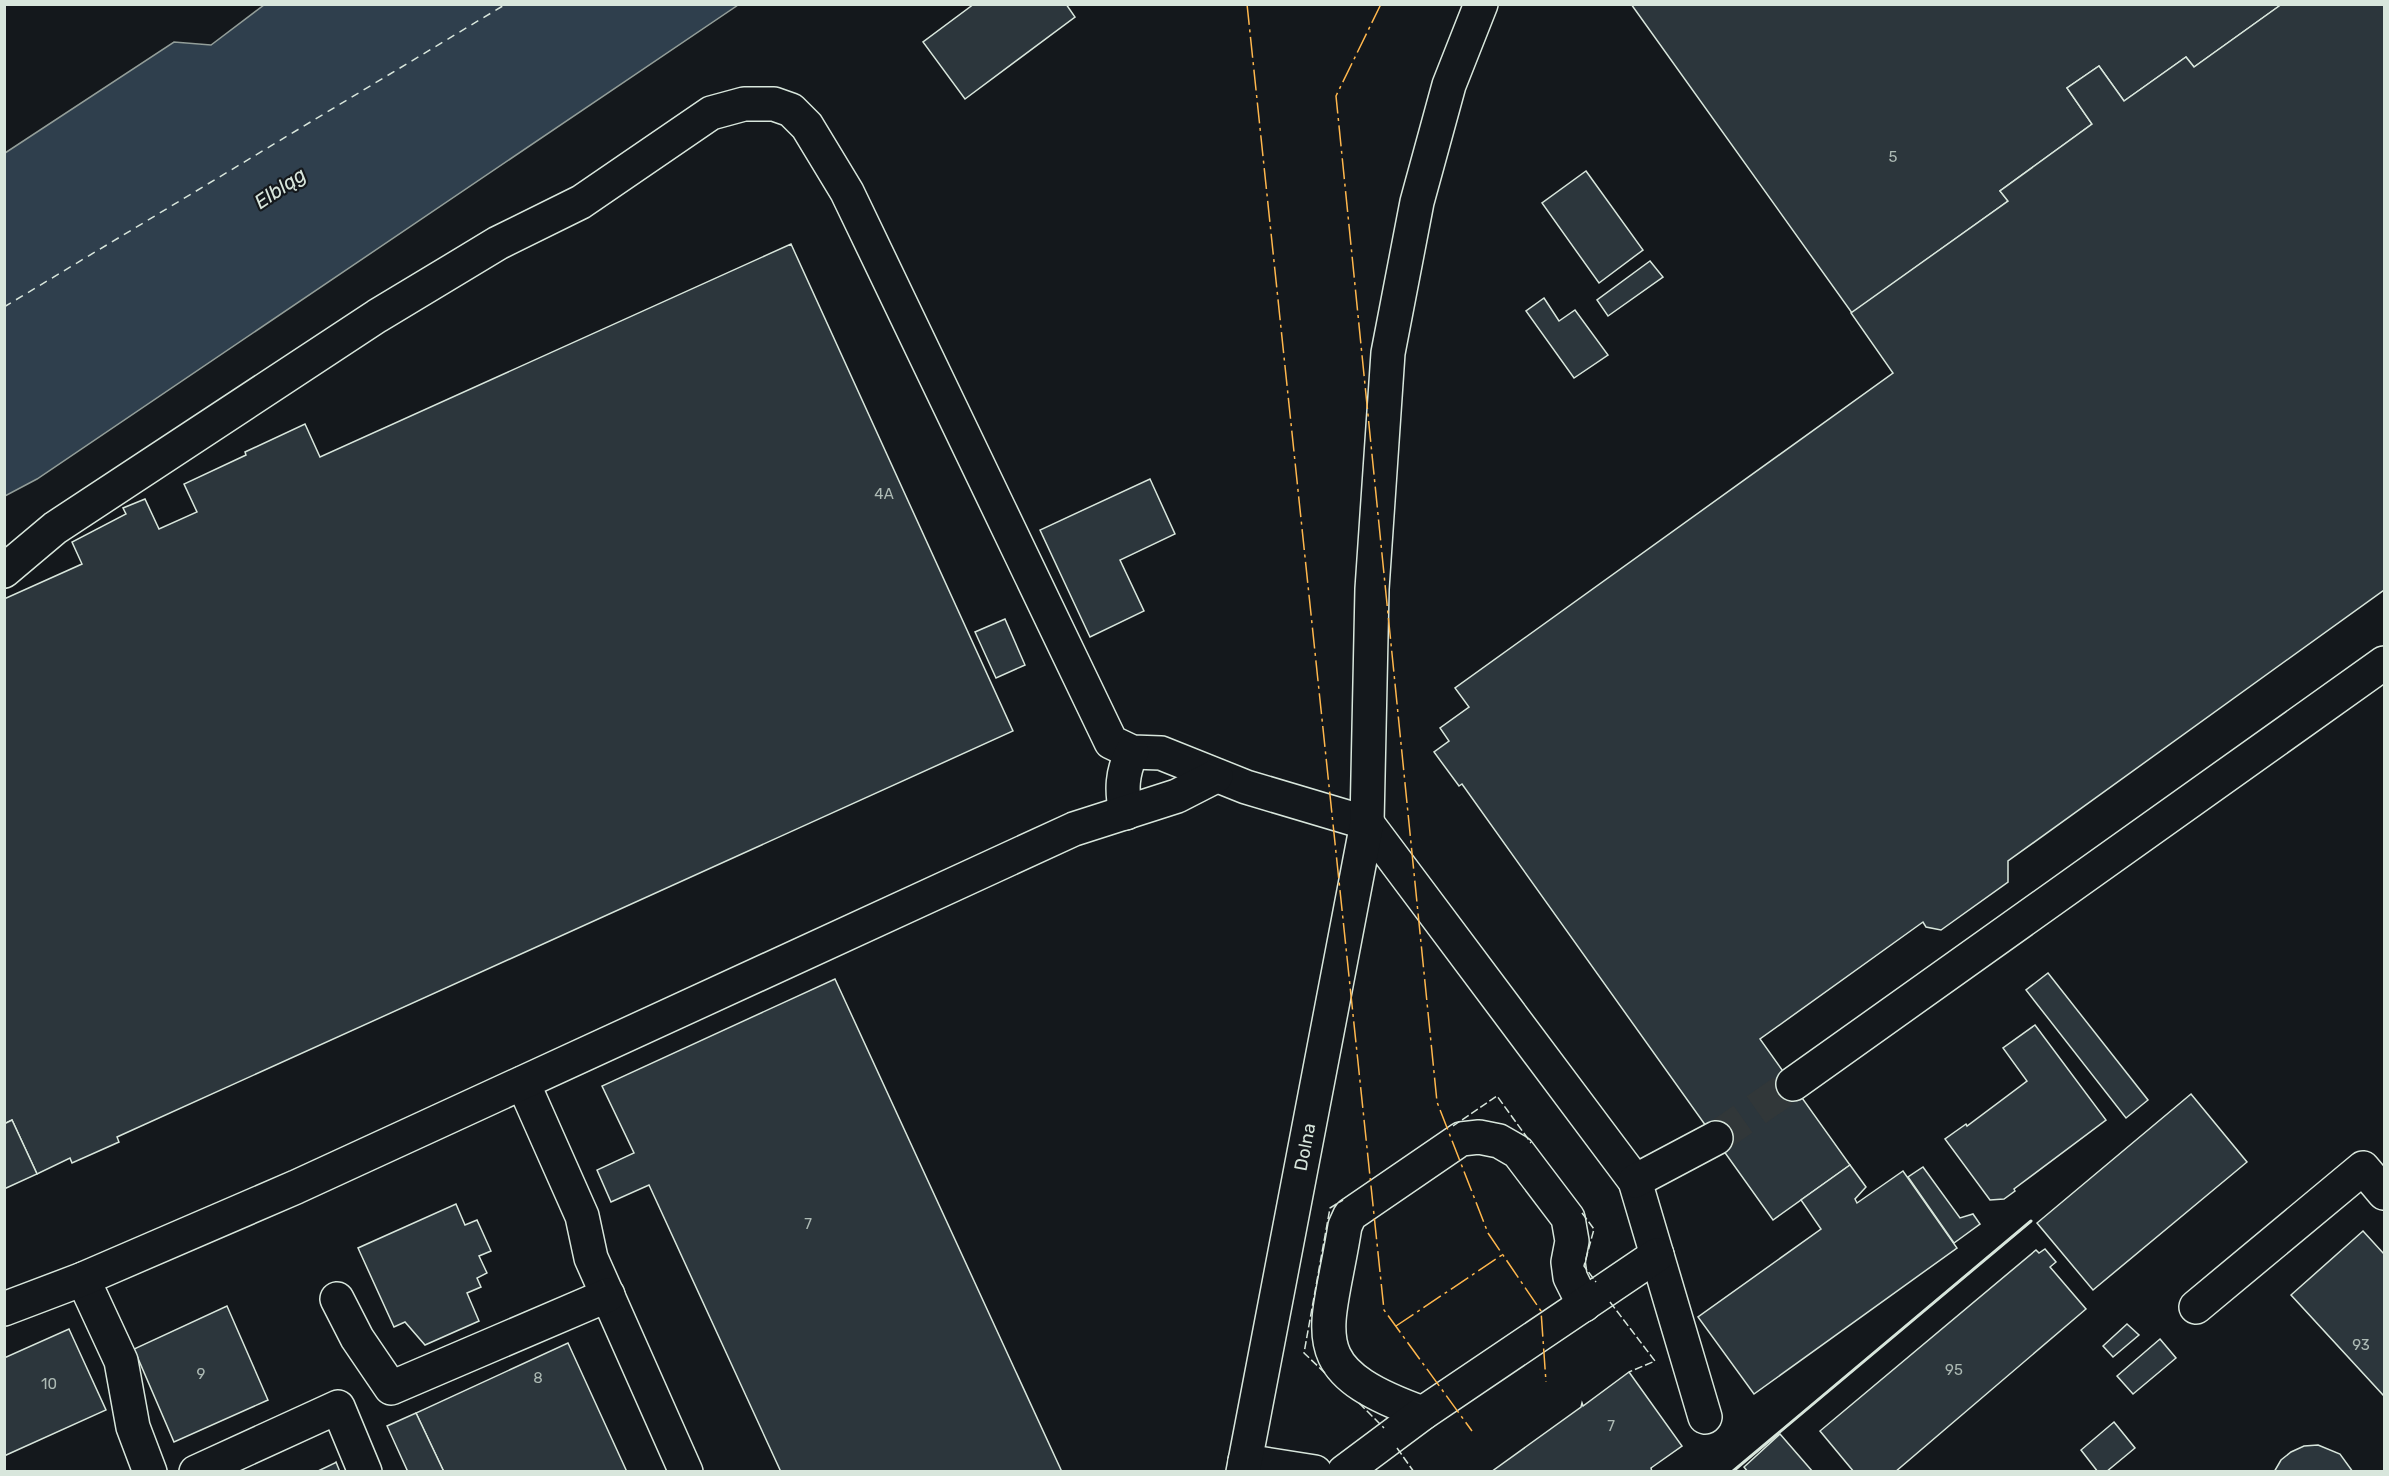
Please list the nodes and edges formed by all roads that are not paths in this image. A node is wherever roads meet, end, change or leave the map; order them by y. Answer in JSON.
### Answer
{"nodes":[{"id":1,"x":1481,"y":4,"type":"edge"},
{"id":2,"x":4,"y":571,"type":"edge"},
{"id":3,"x":2385,"y":663,"type":"edge"},
{"id":4,"x":1132,"y":752,"type":"junction"},
{"id":5,"x":1216,"y":776,"type":"junction"},
{"id":6,"x":1126,"y":813,"type":"junction"},
{"id":7,"x":1367,"y":823,"type":"junction"},
{"id":8,"x":523,"y":1083,"type":"junction"},
{"id":9,"x":1793,"y":1084,"type":"tunnel mouth"},
{"id":10,"x":1716,"y":1138,"type":"tunnel mouth"},
{"id":11,"x":1635,"y":1181,"type":"junction"},
{"id":12,"x":2385,"y":1193,"type":"edge"},
{"id":13,"x":1656,"y":1255,"type":"junction"},
{"id":14,"x":83,"y":1279,"type":"junction"},
{"id":15,"x":608,"y":1295,"type":"junction"},
{"id":16,"x":337,"y":1299,"type":"dead end"},
{"id":17,"x":1584,"y":1305,"type":"junction"},
{"id":18,"x":2196,"y":1307,"type":"dead end"},
{"id":19,"x":4,"y":1309,"type":"edge"},
{"id":20,"x":1423,"y":1413,"type":"junction"},
{"id":21,"x":1705,"y":1418,"type":"dead end"},
{"id":22,"x":1244,"y":1466,"type":"edge"},
{"id":23,"x":150,"y":1472,"type":"edge"},
{"id":24,"x":196,"y":1472,"type":"edge"},
{"id":25,"x":365,"y":1472,"type":"edge"},
{"id":26,"x":686,"y":1472,"type":"edge"},
{"id":27,"x":1316,"y":1472,"type":"edge"},
{"id":28,"x":1344,"y":1472,"type":"edge"}],
"edges":[{"from":1,"to":7,"type":"street","name":"Dolna"},
{"from":2,"to":4,"type":"street"},
{"from":3,"to":9,"type":"street"},
{"from":4,"to":5,"type":"street"},
{"from":4,"to":6,"type":"street"},
{"from":5,"to":6,"type":"street"},
{"from":5,"to":7,"type":"street"},
{"from":6,"to":8,"type":"street"},
{"from":7,"to":11,"type":"street"},
{"from":7,"to":22,"type":"street","name":"Dolna"},
{"from":8,"to":14,"type":"street"},
{"from":8,"to":15,"type":"street"},
{"from":10,"to":11,"type":"street"},
{"from":11,"to":13,"type":"street"},
{"from":12,"to":18,"type":"street"},
{"from":13,"to":17,"type":"street"},
{"from":13,"to":21,"type":"street"},
{"from":14,"to":19,"type":"street"},
{"from":14,"to":23,"type":"street"},
{"from":15,"to":16,"type":"street"},
{"from":15,"to":26,"type":"street"},
{"from":17,"to":20,"type":"street"},
{"from":17,"to":20,"type":"street"},
{"from":20,"to":28,"type":"street"},
{"from":22,"to":27,"type":"street"},
{"from":24,"to":25,"type":"street"}]}
